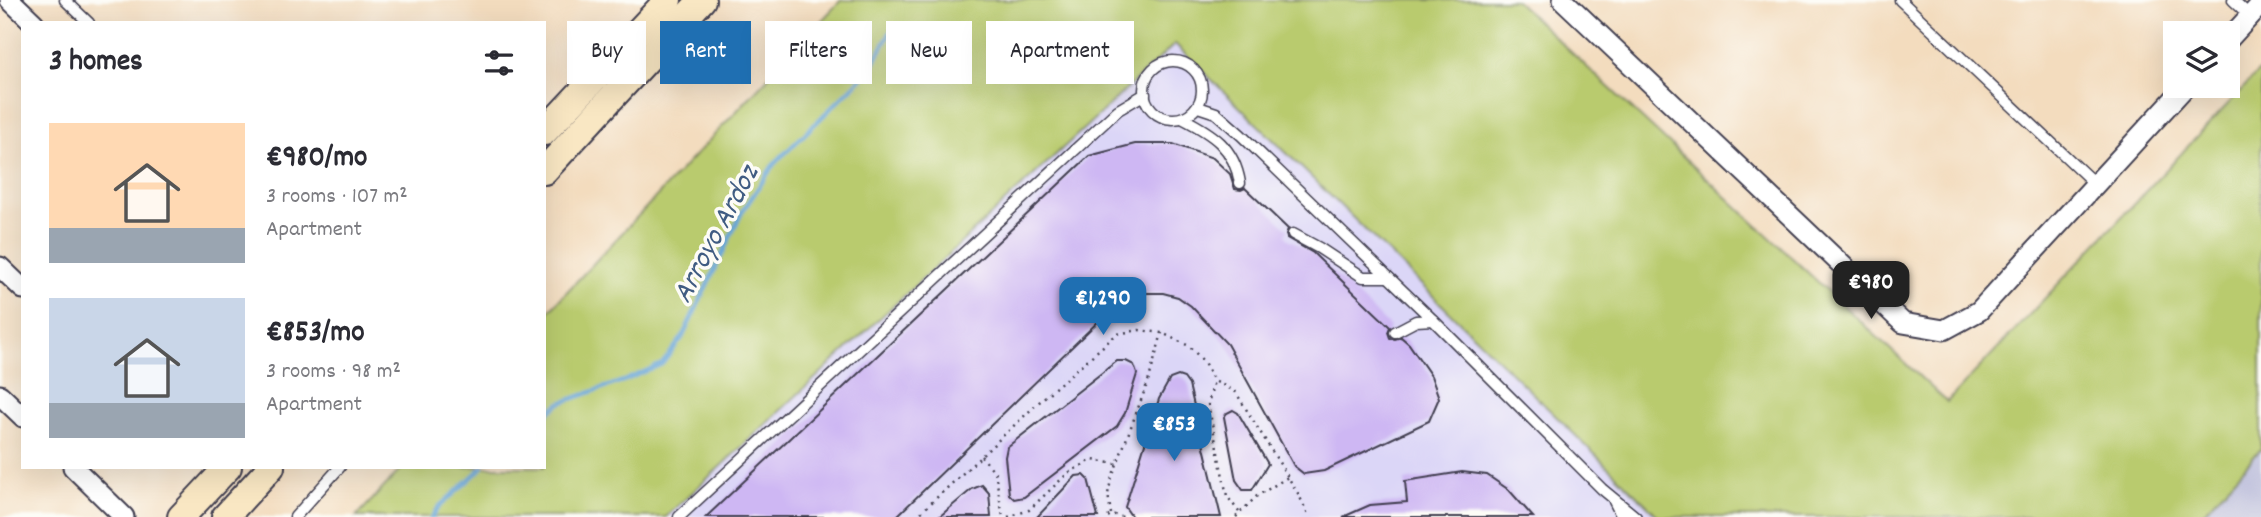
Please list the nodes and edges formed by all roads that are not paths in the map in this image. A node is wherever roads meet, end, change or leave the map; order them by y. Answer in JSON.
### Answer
{"nodes":[{"id":1,"x":10,"y":0,"type":"edge"},
{"id":2,"x":65,"y":0,"type":"edge"},
{"id":3,"x":668,"y":0,"type":"edge"},
{"id":4,"x":702,"y":0,"type":"edge"},
{"id":5,"x":1563,"y":0,"type":"edge"},
{"id":6,"x":1900,"y":0,"type":"edge"},
{"id":7,"x":2233,"y":0,"type":"edge"},
{"id":8,"x":2255,"y":10,"type":"edge"},
{"id":9,"x":32,"y":21,"type":"edge"},
{"id":10,"x":87,"y":21,"type":"edge"},
{"id":11,"x":2240,"y":27,"type":"edge"},
{"id":12,"x":1145,"y":94,"type":"junction"},
{"id":13,"x":2175,"y":98,"type":"edge"},
{"id":14,"x":1198,"y":107,"type":"junction"},
{"id":15,"x":1182,"y":118,"type":"junction"},
{"id":16,"x":546,"y":130,"type":"edge"},
{"id":17,"x":546,"y":170,"type":"edge"},
{"id":18,"x":1240,"y":183,"type":"dead end"},
{"id":19,"x":2096,"y":185,"type":"junction"},
{"id":20,"x":1293,"y":234,"type":"dead end"},
{"id":21,"x":0,"y":267,"type":"edge"},
{"id":22,"x":1387,"y":277,"type":"junction"},
{"id":23,"x":21,"y":287,"type":"edge"},
{"id":24,"x":1433,"y":320,"type":"junction"},
{"id":25,"x":1395,"y":332,"type":"dead end"},
{"id":26,"x":0,"y":395,"type":"edge"},
{"id":27,"x":21,"y":415,"type":"edge"},
{"id":28,"x":75,"y":469,"type":"edge"},
{"id":29,"x":226,"y":469,"type":"edge"},
{"id":30,"x":269,"y":469,"type":"edge"},
{"id":31,"x":338,"y":469,"type":"edge"},
{"id":32,"x":1612,"y":498,"type":"junction"},
{"id":33,"x":124,"y":517,"type":"edge"},
{"id":34,"x":181,"y":517,"type":"edge"},
{"id":35,"x":225,"y":517,"type":"edge"},
{"id":36,"x":295,"y":517,"type":"edge"},
{"id":37,"x":679,"y":517,"type":"edge"},
{"id":38,"x":1622,"y":517,"type":"edge"},
{"id":39,"x":1636,"y":517,"type":"edge"}],
"edges":[{"from":1,"to":9,"type":"street"},
{"from":2,"to":10,"type":"lane"},
{"from":3,"to":16,"type":"street"},
{"from":4,"to":17,"type":"street"},
{"from":5,"to":19,"type":"street"},
{"from":6,"to":19,"type":"lane"},
{"from":7,"to":8,"type":"lane"},
{"from":8,"to":11,"type":"street"},
{"from":12,"to":14,"type":"lane"},
{"from":12,"to":15,"type":"lane"},
{"from":12,"to":37,"type":"lane"},
{"from":13,"to":19,"type":"street"},
{"from":14,"to":15,"type":"lane"},
{"from":14,"to":22,"type":"lane"},
{"from":15,"to":18,"type":"lane"},
{"from":20,"to":22,"type":"lane"},
{"from":21,"to":23,"type":"street"},
{"from":22,"to":24,"type":"lane"},
{"from":24,"to":25,"type":"lane"},
{"from":24,"to":32,"type":"lane"},
{"from":26,"to":27,"type":"street"},
{"from":28,"to":33,"type":"street"},
{"from":29,"to":34,"type":"street"},
{"from":30,"to":35,"type":"street"},
{"from":31,"to":36,"type":"lane"},
{"from":32,"to":38,"type":"lane"},
{"from":32,"to":39,"type":"lane"}]}
